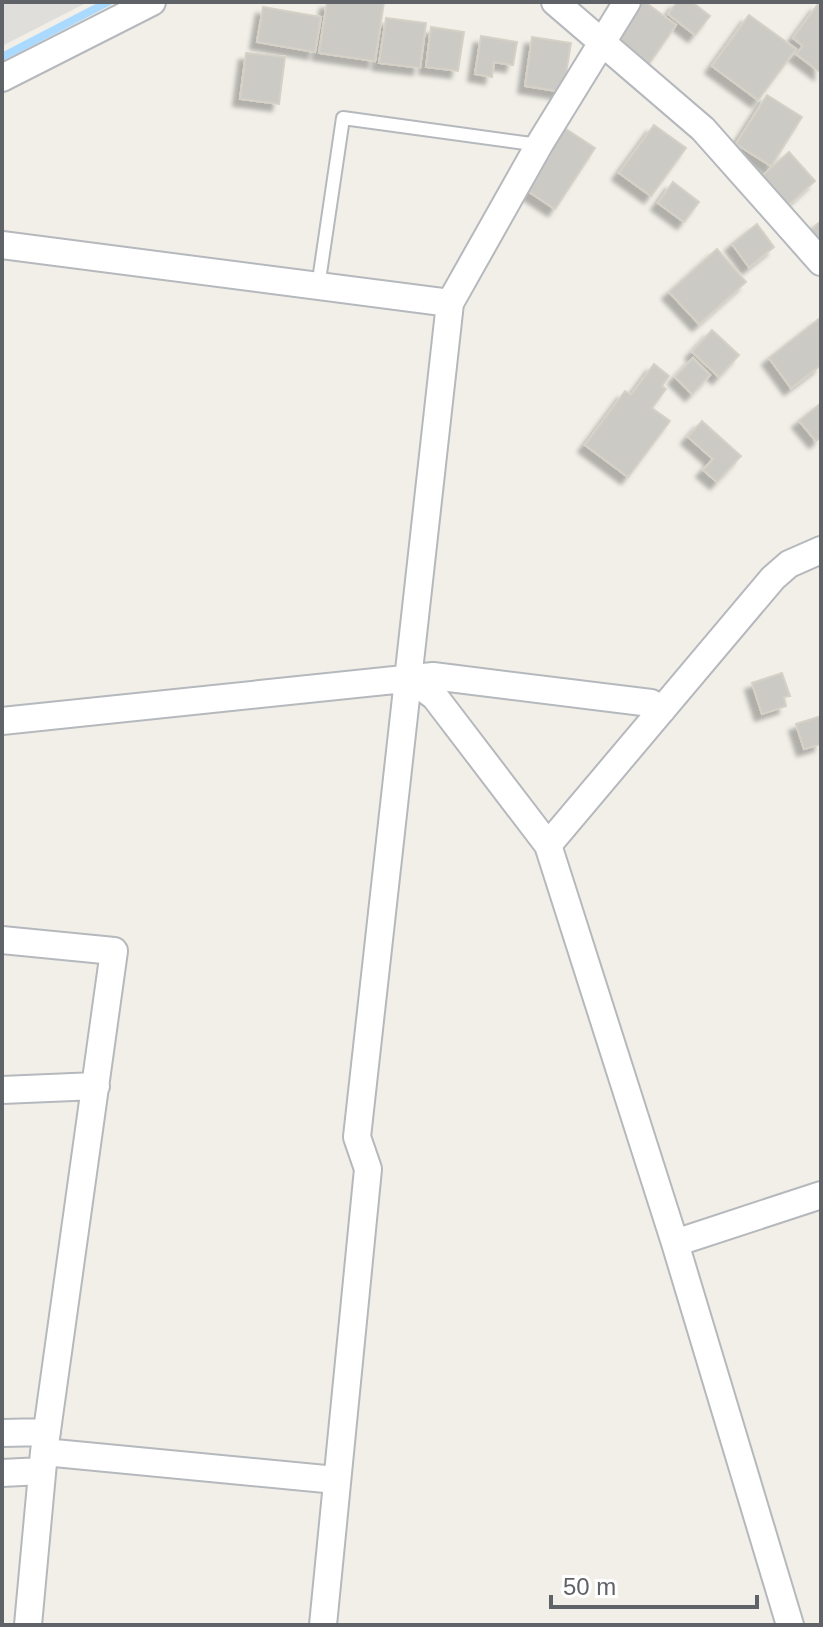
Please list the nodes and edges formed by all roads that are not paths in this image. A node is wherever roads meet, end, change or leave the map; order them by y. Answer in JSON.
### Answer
{"nodes":[{"id":1,"x":152,"y":2,"type":"edge"},
{"id":2,"x":555,"y":2,"type":"edge"},
{"id":3,"x":627,"y":2,"type":"edge"},
{"id":4,"x":602,"y":42,"type":"junction"},
{"id":5,"x":2,"y":78,"type":"edge"},
{"id":6,"x":539,"y":145,"type":"junction"},
{"id":7,"x":2,"y":245,"type":"edge"},
{"id":8,"x":821,"y":262,"type":"edge"},
{"id":9,"x":317,"y":288,"type":"junction"},
{"id":10,"x":450,"y":303,"type":"junction"},
{"id":11,"x":821,"y":550,"type":"edge"},
{"id":12,"x":410,"y":678,"type":"junction"},
{"id":13,"x":662,"y":710,"type":"junction"},
{"id":14,"x":2,"y":721,"type":"edge"},
{"id":15,"x":548,"y":845,"type":"junction"},
{"id":16,"x":2,"y":940,"type":"edge"},
{"id":17,"x":96,"y":1086,"type":"junction"},
{"id":18,"x":2,"y":1090,"type":"edge"},
{"id":19,"x":821,"y":1195,"type":"edge"},
{"id":20,"x":675,"y":1243,"type":"junction"},
{"id":21,"x":2,"y":1433,"type":"edge"},
{"id":22,"x":44,"y":1452,"type":"junction"},
{"id":23,"x":2,"y":1473,"type":"edge"},
{"id":24,"x":336,"y":1480,"type":"junction"},
{"id":25,"x":28,"y":1625,"type":"edge"},
{"id":26,"x":323,"y":1625,"type":"edge"},
{"id":27,"x":790,"y":1625,"type":"edge"}],
"edges":[{"from":1,"to":5,"type":"street"},
{"from":2,"to":4,"type":"street"},
{"from":3,"to":4,"type":"street"},
{"from":4,"to":6,"type":"street"},
{"from":4,"to":8,"type":"street"},
{"from":6,"to":9,"type":"lane"},
{"from":6,"to":10,"type":"street"},
{"from":7,"to":9,"type":"street"},
{"from":9,"to":10,"type":"street"},
{"from":10,"to":12,"type":"street"},
{"from":11,"to":13,"type":"street"},
{"from":12,"to":13,"type":"street"},
{"from":12,"to":14,"type":"street"},
{"from":12,"to":15,"type":"street"},
{"from":12,"to":24,"type":"street"},
{"from":13,"to":15,"type":"street"},
{"from":15,"to":20,"type":"street"},
{"from":16,"to":17,"type":"street"},
{"from":17,"to":18,"type":"street"},
{"from":17,"to":22,"type":"street"},
{"from":19,"to":20,"type":"street"},
{"from":20,"to":27,"type":"street"},
{"from":21,"to":22,"type":"street"},
{"from":22,"to":23,"type":"street"},
{"from":22,"to":24,"type":"street"},
{"from":22,"to":25,"type":"street"},
{"from":24,"to":26,"type":"street"}]}
